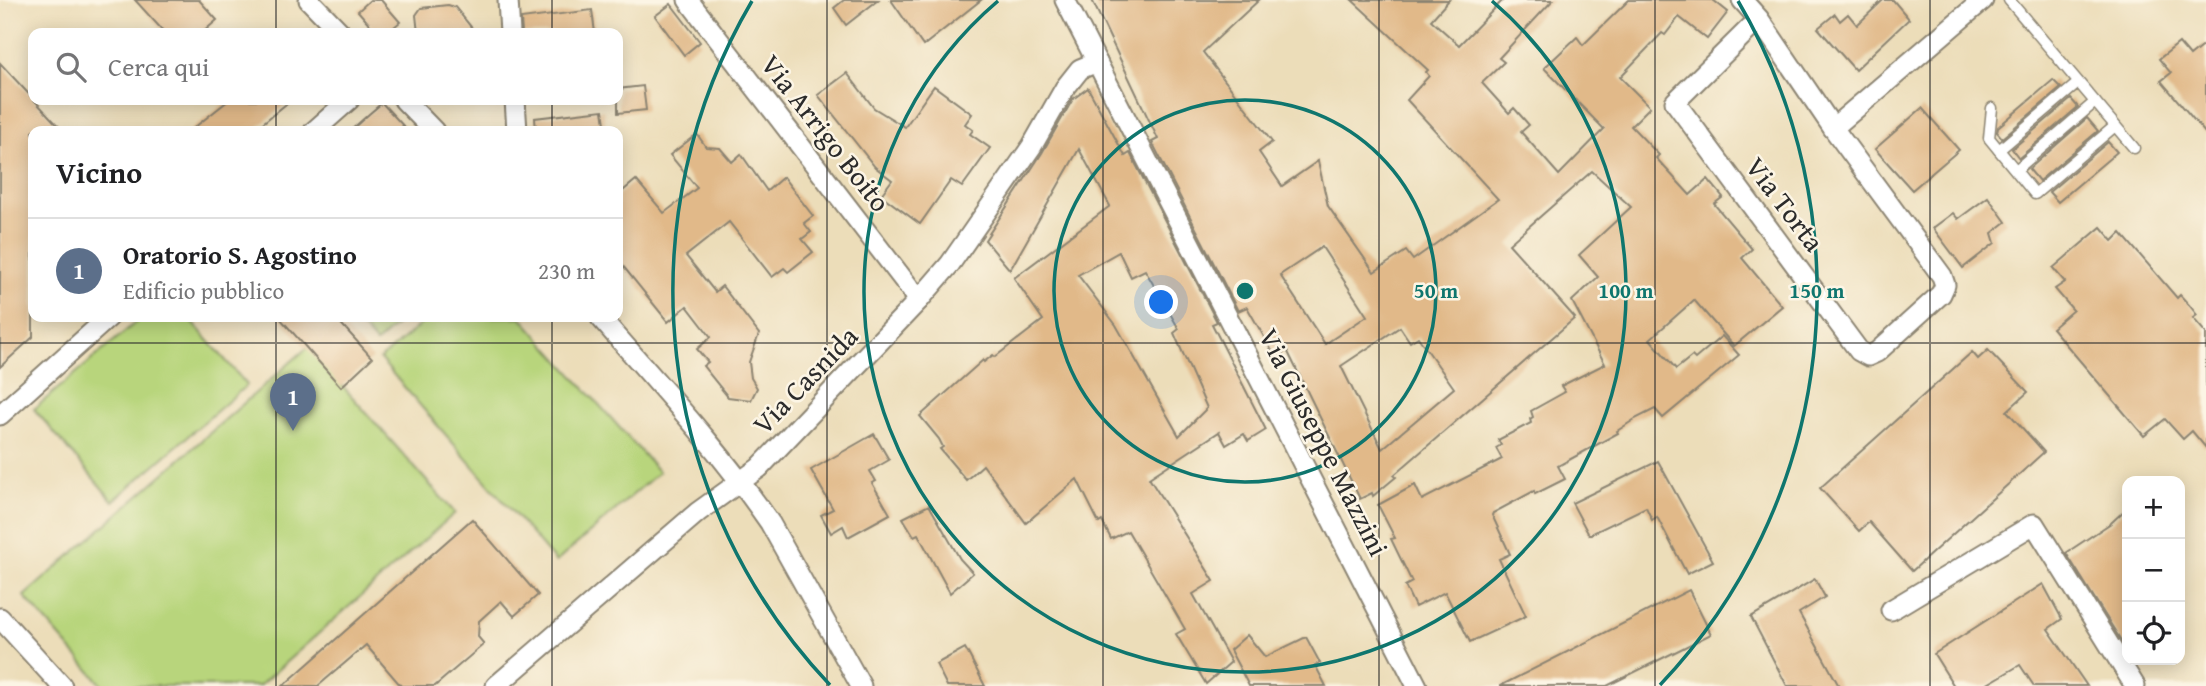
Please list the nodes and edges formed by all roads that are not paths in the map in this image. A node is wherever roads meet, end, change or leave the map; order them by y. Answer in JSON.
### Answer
{"nodes":[{"id":1,"x":309,"y":0,"type":"edge"},
{"id":2,"x":508,"y":0,"type":"edge"},
{"id":3,"x":688,"y":0,"type":"edge"},
{"id":4,"x":1065,"y":0,"type":"edge"},
{"id":5,"x":1742,"y":0,"type":"edge"},
{"id":6,"x":1983,"y":0,"type":"edge"},
{"id":7,"x":2009,"y":0,"type":"edge"},
{"id":8,"x":1759,"y":19,"type":"junction"},
{"id":9,"x":336,"y":28,"type":"edge"},
{"id":10,"x":510,"y":28,"type":"edge"},
{"id":11,"x":1097,"y":62,"type":"junction"},
{"id":12,"x":2078,"y":82,"type":"junction"},
{"id":13,"x":2095,"y":102,"type":"junction"},
{"id":14,"x":343,"y":105,"type":"edge"},
{"id":15,"x":409,"y":105,"type":"edge"},
{"id":16,"x":515,"y":105,"type":"edge"},
{"id":17,"x":1992,"y":108,"type":"dead end"},
{"id":18,"x":320,"y":126,"type":"edge"},
{"id":19,"x":429,"y":126,"type":"edge"},
{"id":20,"x":517,"y":126,"type":"edge"},
{"id":21,"x":2115,"y":126,"type":"junction"},
{"id":22,"x":1833,"y":128,"type":"junction"},
{"id":23,"x":2134,"y":148,"type":"dead end"},
{"id":24,"x":1999,"y":150,"type":"junction"},
{"id":25,"x":2016,"y":170,"type":"junction"},
{"id":26,"x":919,"y":300,"type":"junction"},
{"id":27,"x":102,"y":322,"type":"edge"},
{"id":28,"x":604,"y":322,"type":"edge"},
{"id":29,"x":0,"y":415,"type":"edge"},
{"id":30,"x":740,"y":480,"type":"junction"},
{"id":31,"x":1891,"y":610,"type":"dead end"},
{"id":32,"x":0,"y":618,"type":"edge"},
{"id":33,"x":62,"y":686,"type":"edge"},
{"id":34,"x":496,"y":686,"type":"edge"},
{"id":35,"x":861,"y":686,"type":"edge"},
{"id":36,"x":1417,"y":686,"type":"edge"},
{"id":37,"x":2135,"y":686,"type":"edge"}],
"edges":[{"from":1,"to":9,"type":"street"},
{"from":2,"to":10,"type":"street"},
{"from":3,"to":26,"type":"street","name":"Via Arrigo Boito"},
{"from":4,"to":11,"type":"street","name":"Via Giuseppe Mazzini"},
{"from":5,"to":8,"type":"street","name":"Via Torta"},
{"from":6,"to":22,"type":"street"},
{"from":7,"to":12,"type":"lane"},
{"from":8,"to":22,"type":"street","name":"Via Torta"},
{"from":8,"to":22,"type":"street","name":"Via Torta"},
{"from":11,"to":26,"type":"street","name":"Via Casnida"},
{"from":11,"to":36,"type":"street","name":"Via Giuseppe Mazzini"},
{"from":12,"to":13,"type":"lane"},
{"from":12,"to":24,"type":"lane"},
{"from":13,"to":21,"type":"lane"},
{"from":13,"to":25,"type":"lane"},
{"from":14,"to":18,"type":"street"},
{"from":15,"to":19,"type":"street"},
{"from":16,"to":20,"type":"street"},
{"from":17,"to":24,"type":"lane"},
{"from":21,"to":23,"type":"lane"},
{"from":21,"to":25,"type":"lane"},
{"from":24,"to":25,"type":"lane"},
{"from":26,"to":30,"type":"street","name":"Via Casnida"},
{"from":27,"to":29,"type":"street"},
{"from":28,"to":30,"type":"street"},
{"from":30,"to":34,"type":"street","name":"Via Casnida"},
{"from":30,"to":35,"type":"street"},
{"from":31,"to":37,"type":"street"},
{"from":32,"to":33,"type":"street"}]}
